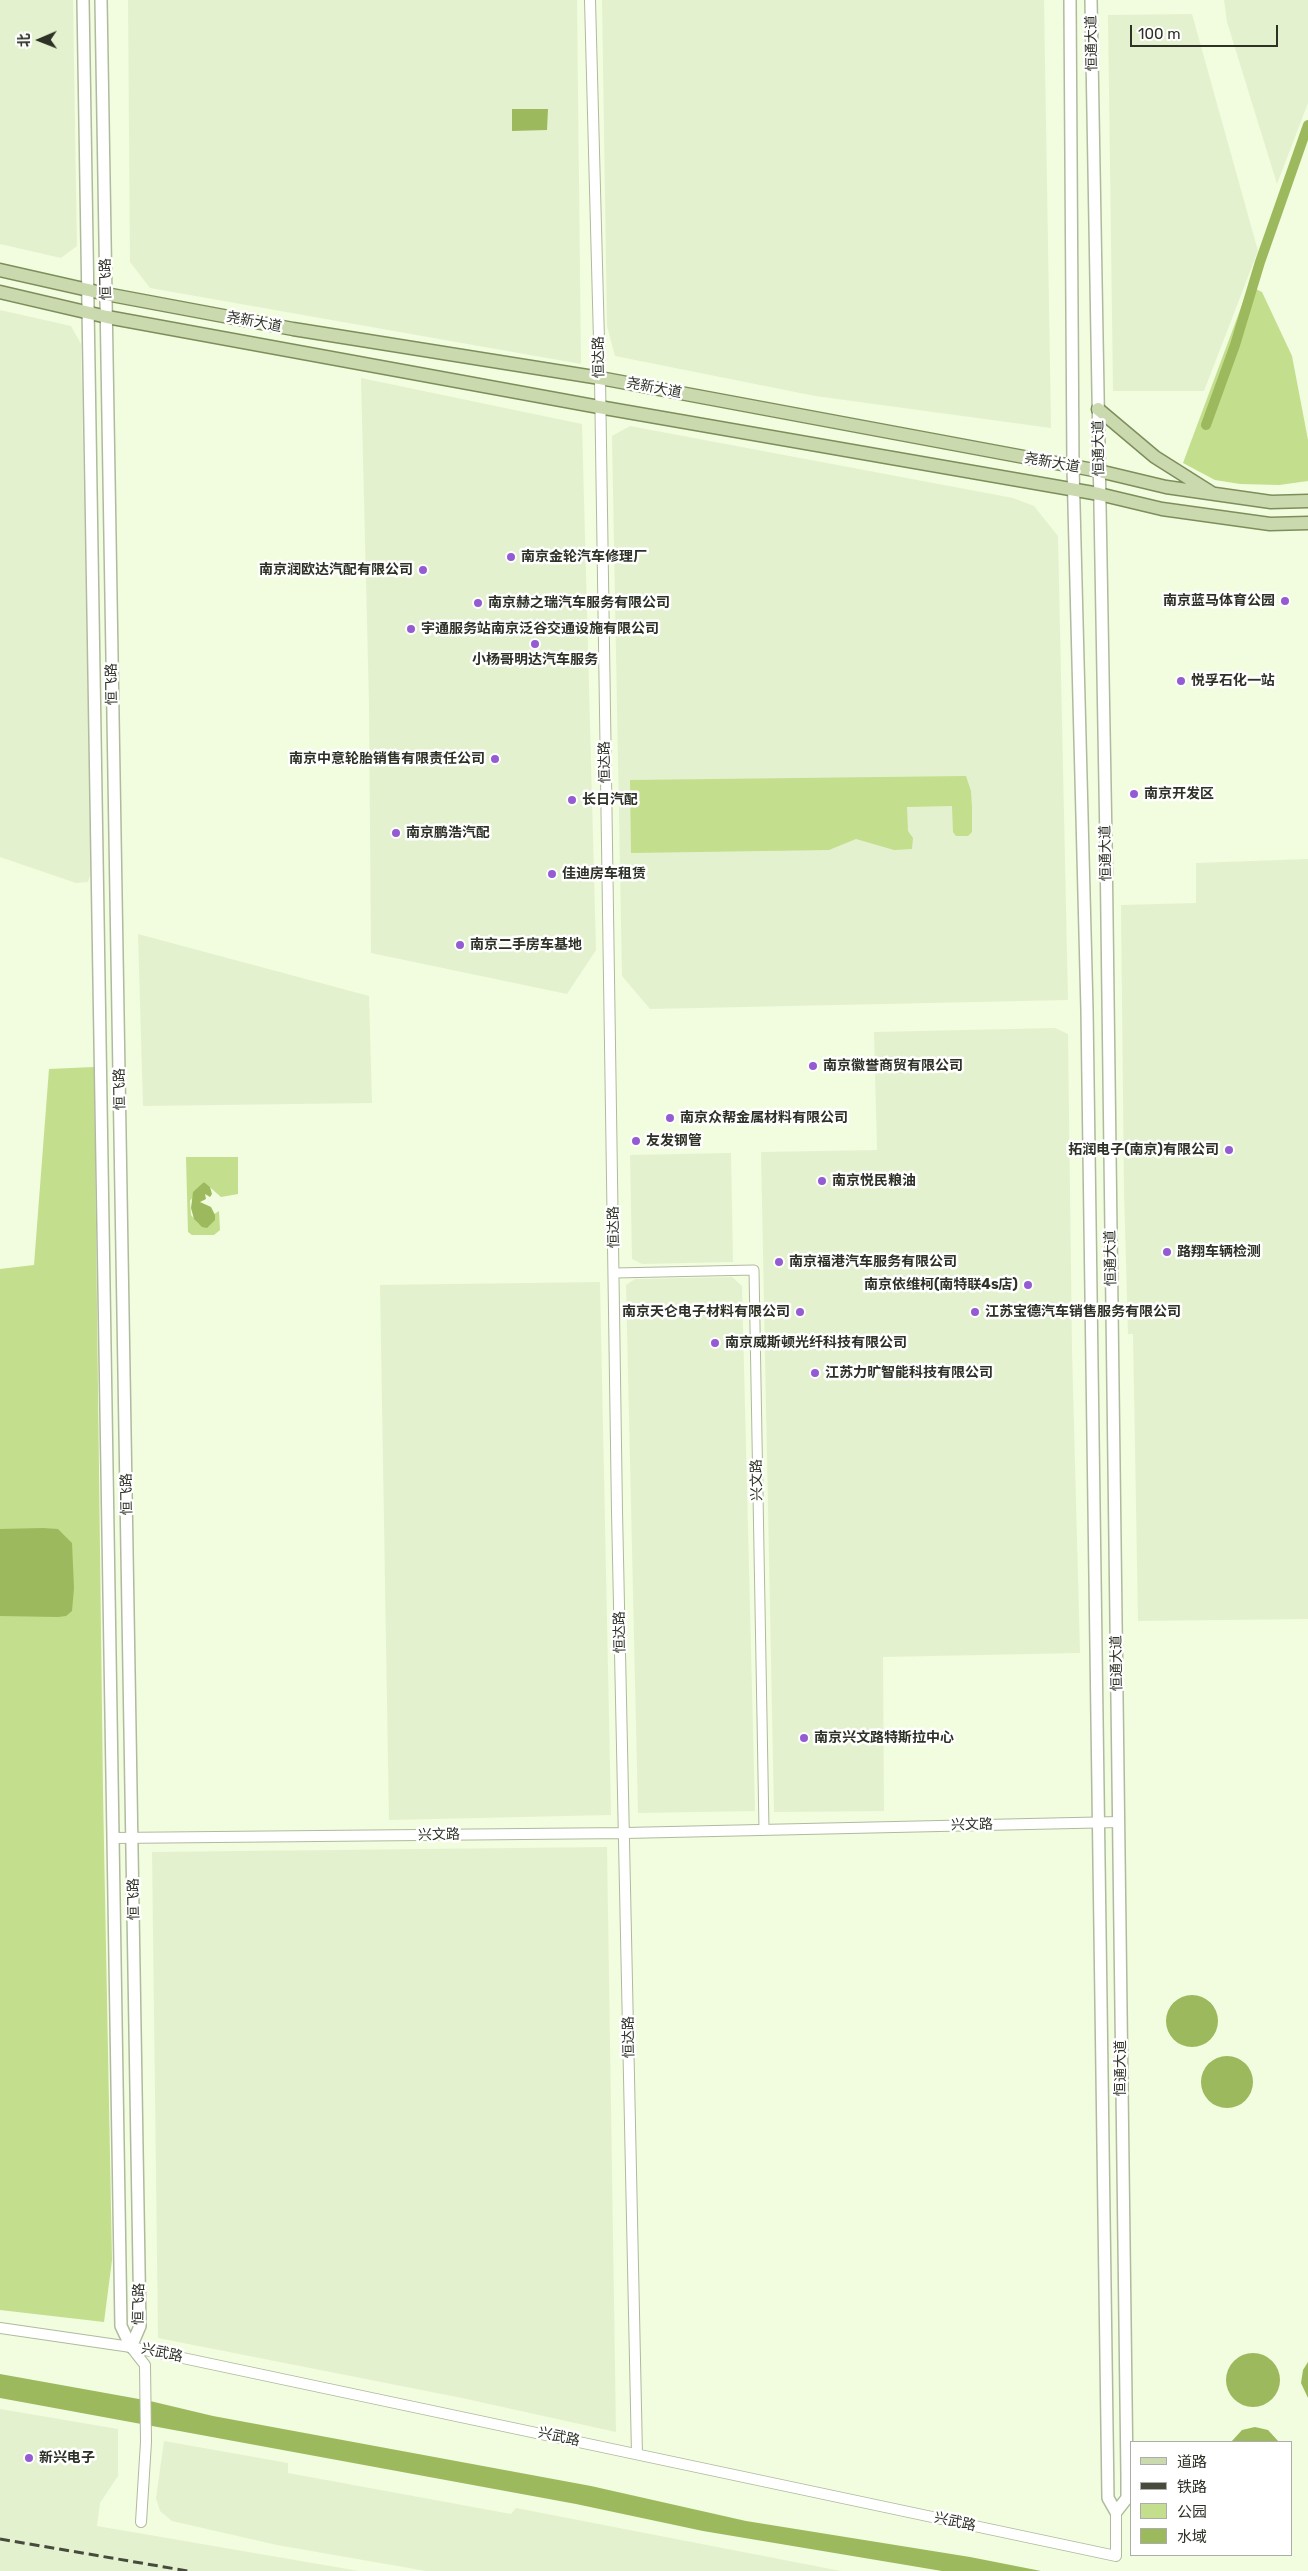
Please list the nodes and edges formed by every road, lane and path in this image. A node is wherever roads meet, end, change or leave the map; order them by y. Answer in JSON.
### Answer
{"nodes":[{"id":1,"x":83,"y":0,"type":"edge"},
{"id":2,"x":101,"y":0,"type":"edge"},
{"id":3,"x":590,"y":0,"type":"edge"},
{"id":4,"x":1070,"y":0,"type":"edge"},
{"id":5,"x":1091,"y":0,"type":"edge"},
{"id":6,"x":0,"y":270,"type":"edge"},
{"id":7,"x":87,"y":290,"type":"junction"},
{"id":8,"x":0,"y":292,"type":"edge"},
{"id":9,"x":106,"y":294,"type":"junction"},
{"id":10,"x":87,"y":312,"type":"junction"},
{"id":11,"x":107,"y":317,"type":"junction"},
{"id":12,"x":600,"y":378,"type":"junction"},
{"id":13,"x":598,"y":407,"type":"junction"},
{"id":14,"x":1098,"y":409,"type":"junction"},
{"id":15,"x":1073,"y":467,"type":"junction"},
{"id":16,"x":1099,"y":471,"type":"junction"},
{"id":17,"x":1074,"y":490,"type":"junction"},
{"id":18,"x":1099,"y":494,"type":"junction"},
{"id":19,"x":1216,"y":496,"type":"junction"},
{"id":20,"x":1308,"y":501,"type":"edge"},
{"id":21,"x":1308,"y":523,"type":"edge"},
{"id":22,"x":615,"y":1273,"type":"junction"},
{"id":23,"x":1098,"y":1822,"type":"junction"},
{"id":24,"x":1119,"y":1822,"type":"junction"},
{"id":25,"x":764,"y":1830,"type":"junction"},
{"id":26,"x":625,"y":1834,"type":"junction"},
{"id":27,"x":114,"y":1838,"type":"junction"},
{"id":28,"x":133,"y":1838,"type":"junction"},
{"id":29,"x":0,"y":2328,"type":"edge"},
{"id":30,"x":131,"y":2347,"type":"junction"},
{"id":31,"x":637,"y":2454,"type":"junction"},
{"id":32,"x":1116,"y":2512,"type":"junction"},
{"id":33,"x":140,"y":2522,"type":"dead end"},
{"id":34,"x":1116,"y":2556,"type":"joint"}],
"edges":[{"from":1,"to":7,"type":"main road","name":"恒飞路"},
{"from":2,"to":9,"type":"main road","name":"恒飞路"},
{"from":3,"to":12,"type":"street","name":"恒达路"},
{"from":4,"to":15,"type":"main road","name":"恒通大道"},
{"from":5,"to":14,"type":"main road","name":"恒通大道"},
{"from":6,"to":7,"type":"main road","name":"尧新大道"},
{"from":7,"to":9,"type":"main road","name":"尧新大道"},
{"from":7,"to":10,"type":"main road","name":"恒飞路"},
{"from":8,"to":10,"type":"main road","name":"尧新大道"},
{"from":9,"to":11,"type":"main road","name":"恒飞路"},
{"from":9,"to":12,"type":"main road","name":"尧新大道"},
{"from":10,"to":11,"type":"main road","name":"尧新大道"},
{"from":10,"to":27,"type":"main road","name":"恒飞路"},
{"from":11,"to":13,"type":"main road","name":"尧新大道"},
{"from":11,"to":28,"type":"main road","name":"恒飞路"},
{"from":12,"to":13,"type":"street","name":"恒达路"},
{"from":12,"to":15,"type":"main road","name":"尧新大道"},
{"from":13,"to":17,"type":"main road","name":"尧新大道"},
{"from":13,"to":22,"type":"street","name":"恒达路"},
{"from":14,"to":16,"type":"main road","name":"恒通大道"},
{"from":14,"to":19,"type":"main road"},
{"from":15,"to":16,"type":"main road","name":"尧新大道"},
{"from":15,"to":17,"type":"main road","name":"恒通大道"},
{"from":16,"to":18,"type":"main road","name":"恒通大道"},
{"from":16,"to":19,"type":"main road","name":"尧新大道"},
{"from":17,"to":18,"type":"main road","name":"尧新大道"},
{"from":17,"to":23,"type":"main road","name":"恒通大道"},
{"from":18,"to":21,"type":"main road","name":"尧新大道"},
{"from":18,"to":24,"type":"main road","name":"恒通大道"},
{"from":19,"to":20,"type":"main road","name":"尧新大道"},
{"from":22,"to":25,"type":"street","name":"兴文路"},
{"from":22,"to":26,"type":"street","name":"恒达路"},
{"from":23,"to":24,"type":"street","name":"兴文路"},
{"from":23,"to":25,"type":"street","name":"兴文路"},
{"from":23,"to":32,"type":"main road","name":"恒通大道"},
{"from":24,"to":32,"type":"main road","name":"恒通大道"},
{"from":25,"to":26,"type":"street","name":"兴文路"},
{"from":26,"to":28,"type":"street","name":"兴文路"},
{"from":26,"to":31,"type":"street","name":"恒达路"},
{"from":27,"to":28,"type":"street","name":"兴文路"},
{"from":27,"to":30,"type":"main road","name":"恒飞路"},
{"from":28,"to":30,"type":"main road","name":"恒飞路"},
{"from":29,"to":30,"type":"street","name":"兴武路"},
{"from":30,"to":31,"type":"street","name":"兴武路"},
{"from":30,"to":33,"type":"street"},
{"from":31,"to":34,"type":"street","name":"兴武路"},
{"from":32,"to":34,"type":"street","name":"恒通大道"}]}
